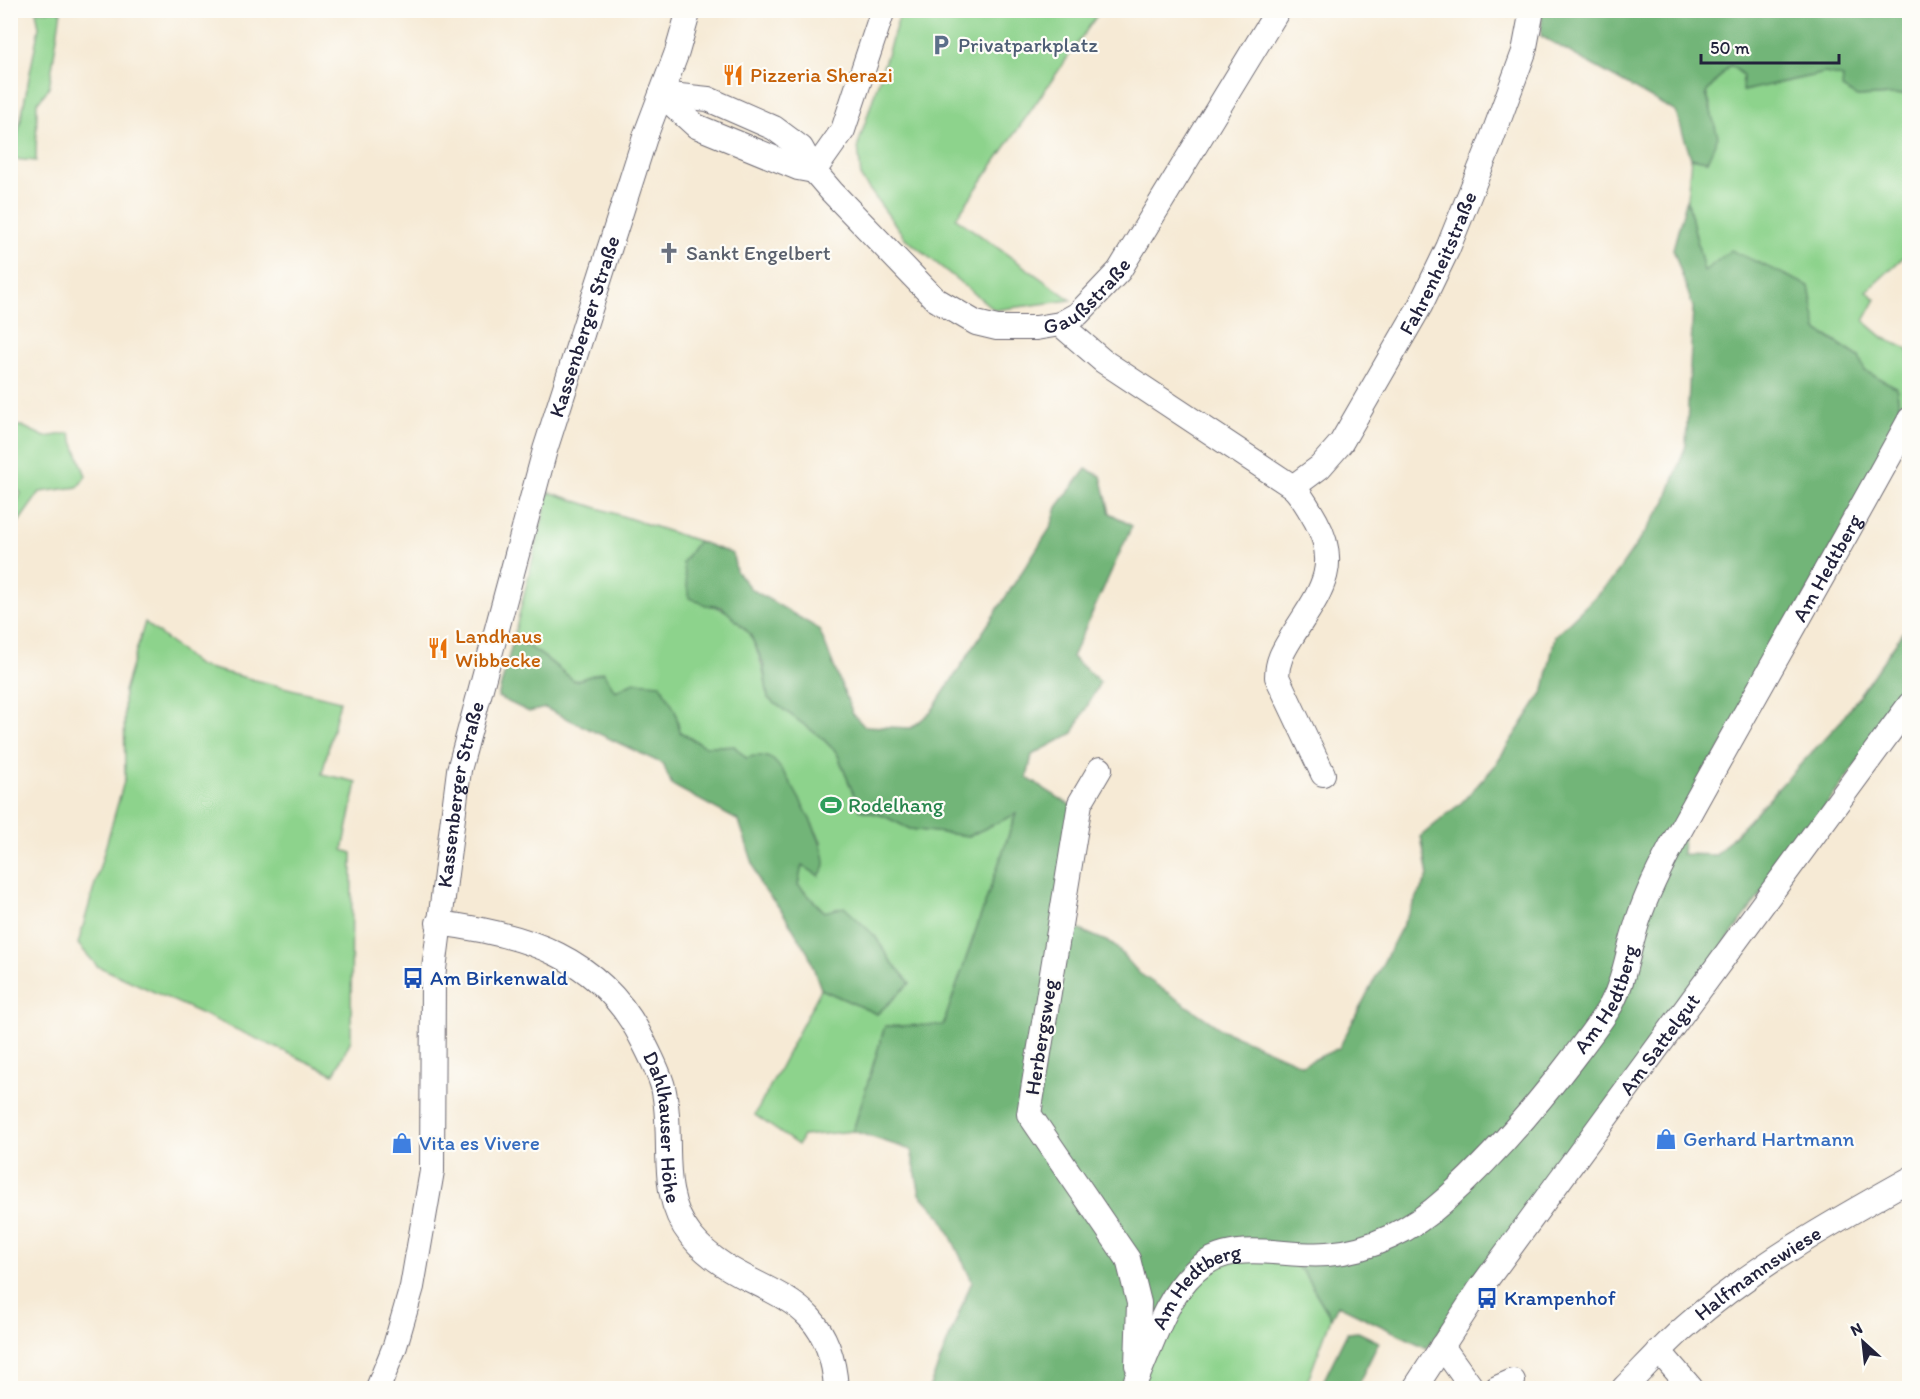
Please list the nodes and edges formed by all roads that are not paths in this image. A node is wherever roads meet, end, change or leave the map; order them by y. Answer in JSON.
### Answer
{"nodes":[{"id":1,"x":689,"y":10,"type":"edge"},
{"id":2,"x":883,"y":10,"type":"edge"},
{"id":3,"x":1278,"y":10,"type":"edge"},
{"id":4,"x":1532,"y":10,"type":"edge"},
{"id":5,"x":660,"y":94,"type":"junction"},
{"id":6,"x":814,"y":171,"type":"junction"},
{"id":7,"x":1060,"y":324,"type":"junction"},
{"id":8,"x":1910,"y":419,"type":"edge"},
{"id":9,"x":1293,"y":487,"type":"junction"},
{"id":10,"x":1910,"y":704,"type":"edge"},
{"id":11,"x":1100,"y":769,"type":"dead end"},
{"id":12,"x":1323,"y":774,"type":"dead end"},
{"id":13,"x":438,"y":923,"type":"junction"},
{"id":14,"x":1910,"y":1179,"type":"edge"},
{"id":15,"x":1442,"y":1346,"type":"junction"},
{"id":16,"x":1659,"y":1351,"type":"junction"},
{"id":17,"x":1135,"y":1384,"type":"edge"},
{"id":18,"x":378,"y":1389,"type":"edge"},
{"id":19,"x":836,"y":1389,"type":"edge"},
{"id":20,"x":1415,"y":1389,"type":"edge"},
{"id":21,"x":1472,"y":1389,"type":"edge"},
{"id":22,"x":1624,"y":1389,"type":"edge"},
{"id":23,"x":1690,"y":1389,"type":"edge"}],
"edges":[{"from":1,"to":5,"type":"street","name":"Kassenberger Straße"},
{"from":2,"to":6,"type":"street"},
{"from":3,"to":7,"type":"street","name":"Gaußstraße"},
{"from":4,"to":9,"type":"street","name":"Fahrenheitstraße"},
{"from":5,"to":6,"type":"street","name":"Gaußstraße"},
{"from":5,"to":13,"type":"street","name":"Kassenberger Straße"},
{"from":6,"to":7,"type":"street","name":"Gaußstraße"},
{"from":7,"to":9,"type":"street"},
{"from":8,"to":17,"type":"street","name":"Am Hedtberg"},
{"from":9,"to":12,"type":"street"},
{"from":10,"to":15,"type":"street","name":"Am Sattelgut"},
{"from":11,"to":17,"type":"street","name":"Herbergsweg"},
{"from":13,"to":18,"type":"street","name":"Kassenberger Straße"},
{"from":13,"to":19,"type":"street","name":"Dahlhauser Höhe"},
{"from":14,"to":16,"type":"street","name":"Halfmannswiese"},
{"from":15,"to":20,"type":"street","name":"Am Sattelgut"},
{"from":15,"to":21,"type":"street"},
{"from":16,"to":22,"type":"street","name":"Halfmannswiese"},
{"from":16,"to":23,"type":"street"}]}
